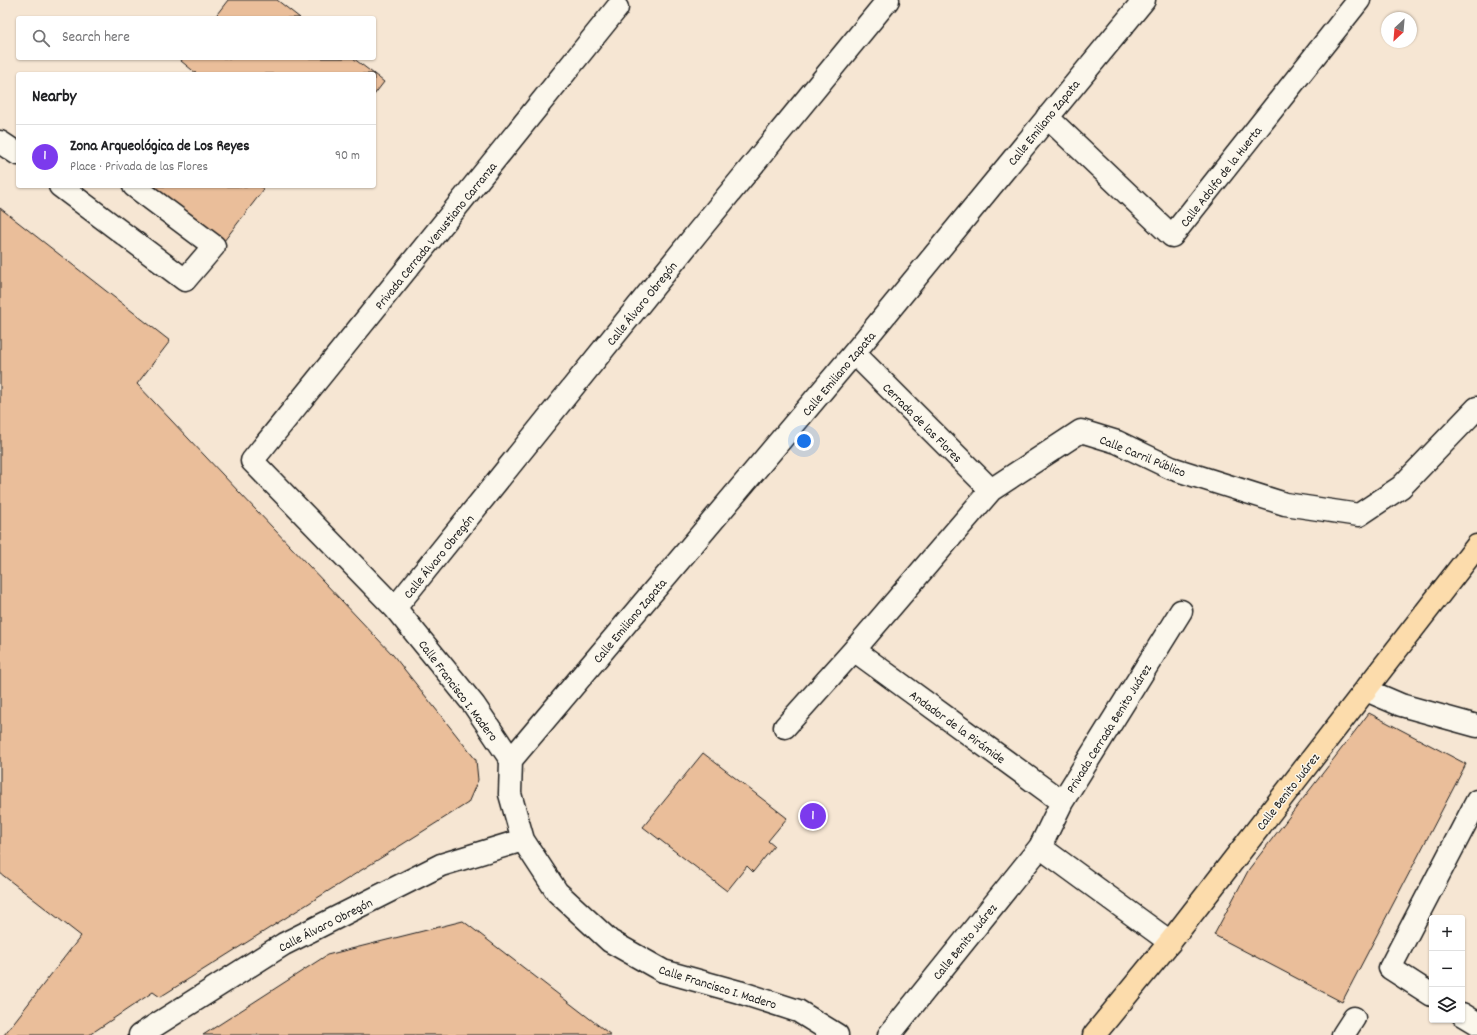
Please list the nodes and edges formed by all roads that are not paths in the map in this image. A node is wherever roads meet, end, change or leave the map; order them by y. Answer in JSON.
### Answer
{"nodes":[{"id":1,"x":888,"y":0,"type":"edge"},
{"id":2,"x":1144,"y":0,"type":"edge"},
{"id":3,"x":1360,"y":0,"type":"edge"},
{"id":4,"x":617,"y":8,"type":"dead end"},
{"id":5,"x":1047,"y":117,"type":"junction"},
{"id":6,"x":0,"y":142,"type":"edge"},
{"id":7,"x":16,"y":153,"type":"edge"},
{"id":8,"x":63,"y":188,"type":"edge"},
{"id":9,"x":137,"y":188,"type":"edge"},
{"id":10,"x":854,"y":353,"type":"junction"},
{"id":11,"x":1477,"y":408,"type":"edge"},
{"id":12,"x":252,"y":461,"type":"joint"},
{"id":13,"x":991,"y":490,"type":"junction"},
{"id":14,"x":1477,"y":546,"type":"edge"},
{"id":15,"x":395,"y":608,"type":"junction"},
{"id":16,"x":1181,"y":611,"type":"dead end"},
{"id":17,"x":854,"y":650,"type":"junction"},
{"id":18,"x":1366,"y":690,"type":"junction"},
{"id":19,"x":1477,"y":726,"type":"edge"},
{"id":20,"x":785,"y":727,"type":"dead end"},
{"id":21,"x":511,"y":760,"type":"junction"},
{"id":22,"x":1477,"y":801,"type":"edge"},
{"id":23,"x":1062,"y":802,"type":"junction"},
{"id":24,"x":523,"y":840,"type":"junction"},
{"id":25,"x":1040,"y":847,"type":"junction"},
{"id":26,"x":1170,"y":942,"type":"junction"},
{"id":27,"x":1429,"y":993,"type":"edge"},
{"id":28,"x":1465,"y":1016,"type":"edge"},
{"id":29,"x":1477,"y":1024,"type":"edge"},
{"id":30,"x":140,"y":1035,"type":"edge"},
{"id":31,"x":837,"y":1035,"type":"edge"},
{"id":32,"x":889,"y":1035,"type":"edge"},
{"id":33,"x":1094,"y":1035,"type":"edge"}],
"edges":[{"from":1,"to":15,"type":"street","name":"Calle Álvaro Obregón"},
{"from":2,"to":5,"type":"street","name":"Calle Emiliano Zapata"},
{"from":3,"to":5,"type":"street","name":"Calle Adolfo de la Huerta"},
{"from":4,"to":12,"type":"street","name":"Privada Cerrada Venustiano Carranza"},
{"from":5,"to":10,"type":"street","name":"Calle Emiliano Zapata"},
{"from":6,"to":7,"type":"street"},
{"from":8,"to":9,"type":"street"},
{"from":10,"to":13,"type":"street","name":"Cerrada de las Flores"},
{"from":10,"to":21,"type":"street","name":"Calle Emiliano Zapata"},
{"from":11,"to":13,"type":"street","name":"Calle Carril Público"},
{"from":12,"to":15,"type":"street","name":"Calle Francisco I. Madero"},
{"from":13,"to":17,"type":"street","name":"Calle Carril Público"},
{"from":14,"to":18,"type":"main road","name":"Calle Benito Juárez"},
{"from":15,"to":21,"type":"street","name":"Calle Francisco I. Madero"},
{"from":16,"to":23,"type":"street","name":"Privada Cerrada Benito Juárez"},
{"from":17,"to":20,"type":"street","name":"Calle Carril Público"},
{"from":17,"to":23,"type":"street","name":"Andador de la Pirámide"},
{"from":18,"to":19,"type":"street"},
{"from":18,"to":26,"type":"main road","name":"Calle Benito Juárez"},
{"from":21,"to":24,"type":"street","name":"Calle Francisco I. Madero"},
{"from":22,"to":27,"type":"street"},
{"from":23,"to":25,"type":"street","name":"Privada Cerrada Benito Juárez"},
{"from":24,"to":30,"type":"street","name":"Calle Álvaro Obregón"},
{"from":24,"to":31,"type":"street","name":"Calle Francisco I. Madero"},
{"from":25,"to":26,"type":"street"},
{"from":25,"to":32,"type":"street","name":"Calle Benito Juárez"},
{"from":26,"to":33,"type":"main road","name":"Calle Benito Juárez"},
{"from":28,"to":29,"type":"street"}]}
